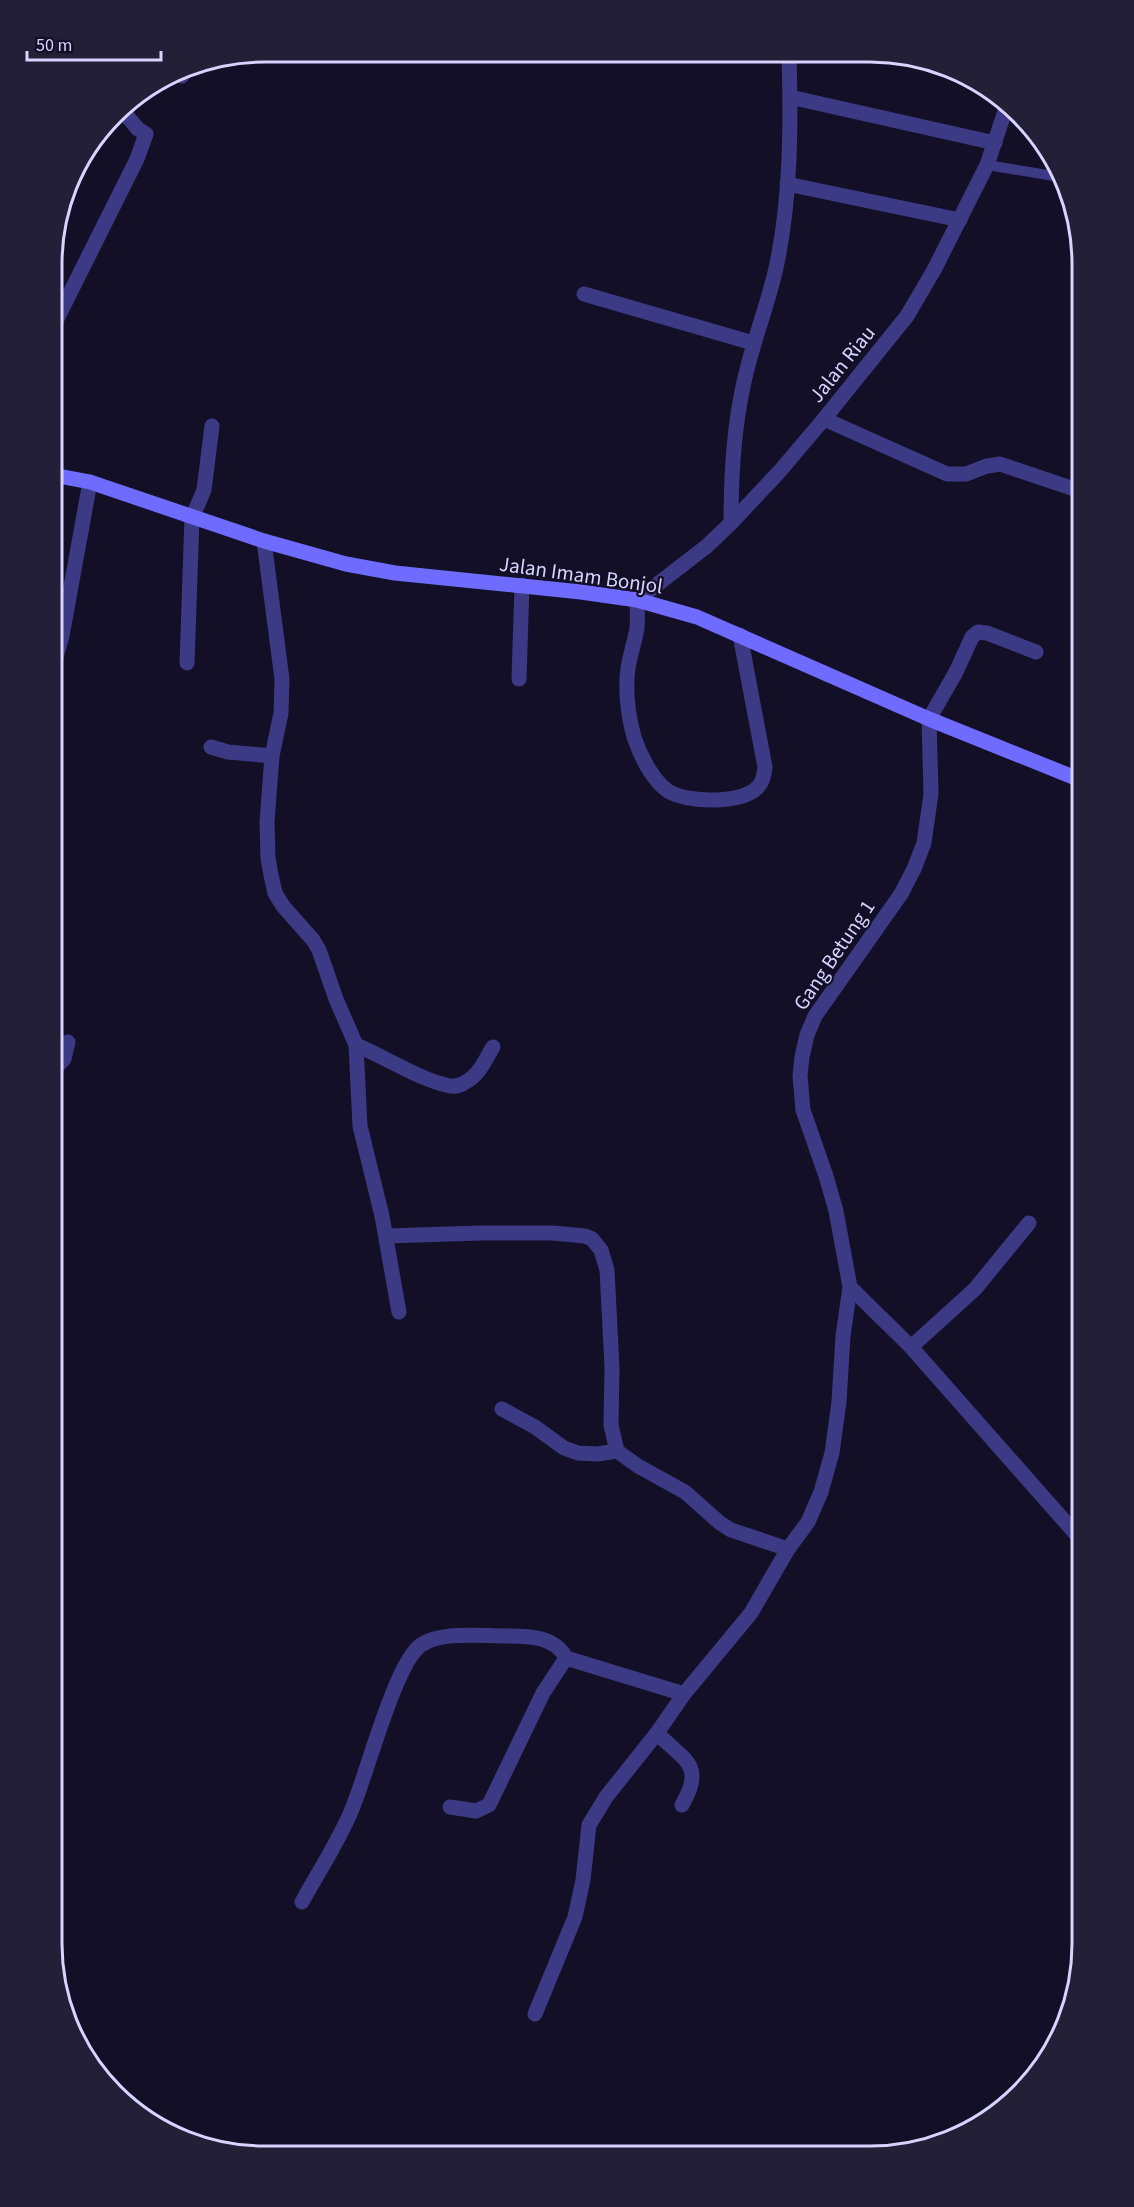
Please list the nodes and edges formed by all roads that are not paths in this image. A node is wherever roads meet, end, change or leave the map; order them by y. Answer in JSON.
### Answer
{"nodes":[{"id":1,"x":789,"y":62,"type":"edge"},
{"id":2,"x":790,"y":97,"type":"junction"},
{"id":3,"x":1005,"y":113,"type":"edge"},
{"id":4,"x":127,"y":116,"type":"edge"},
{"id":5,"x":995,"y":143,"type":"junction"},
{"id":6,"x":987,"y":165,"type":"junction"},
{"id":7,"x":1053,"y":176,"type":"edge"},
{"id":8,"x":787,"y":184,"type":"junction"},
{"id":9,"x":960,"y":220,"type":"junction"},
{"id":10,"x":584,"y":294,"type":"dead end"},
{"id":11,"x":62,"y":309,"type":"edge"},
{"id":12,"x":753,"y":343,"type":"junction"},
{"id":13,"x":824,"y":419,"type":"junction"},
{"id":14,"x":212,"y":426,"type":"dead end"},
{"id":15,"x":62,"y":477,"type":"edge"},
{"id":16,"x":90,"y":482,"type":"junction"},
{"id":17,"x":1072,"y":488,"type":"edge"},
{"id":18,"x":192,"y":518,"type":"junction"},
{"id":19,"x":731,"y":523,"type":"junction"},
{"id":20,"x":264,"y":541,"type":"junction"},
{"id":21,"x":522,"y":585,"type":"junction"},
{"id":22,"x":637,"y":600,"type":"junction"},
{"id":23,"x":740,"y":635,"type":"junction"},
{"id":24,"x":62,"y":636,"type":"edge"},
{"id":25,"x":1036,"y":652,"type":"dead end"},
{"id":26,"x":187,"y":663,"type":"dead end"},
{"id":27,"x":519,"y":679,"type":"dead end"},
{"id":28,"x":928,"y":719,"type":"junction"},
{"id":29,"x":211,"y":747,"type":"dead end"},
{"id":30,"x":272,"y":756,"type":"junction"},
{"id":31,"x":1072,"y":777,"type":"edge"},
{"id":32,"x":68,"y":1042,"type":"dead end"},
{"id":33,"x":356,"y":1045,"type":"junction"},
{"id":34,"x":493,"y":1047,"type":"dead end"},
{"id":35,"x":62,"y":1061,"type":"edge"},
{"id":36,"x":1029,"y":1223,"type":"dead end"},
{"id":37,"x":386,"y":1236,"type":"junction"},
{"id":38,"x":850,"y":1287,"type":"junction"},
{"id":39,"x":399,"y":1312,"type":"dead end"},
{"id":40,"x":911,"y":1347,"type":"junction"},
{"id":41,"x":502,"y":1409,"type":"dead end"},
{"id":42,"x":617,"y":1451,"type":"junction"},
{"id":43,"x":1072,"y":1530,"type":"edge"},
{"id":44,"x":788,"y":1549,"type":"junction"},
{"id":45,"x":566,"y":1658,"type":"junction"},
{"id":46,"x":684,"y":1694,"type":"junction"},
{"id":47,"x":657,"y":1732,"type":"junction"},
{"id":48,"x":682,"y":1805,"type":"dead end"},
{"id":49,"x":450,"y":1807,"type":"dead end"},
{"id":50,"x":302,"y":1902,"type":"dead end"},
{"id":51,"x":535,"y":2014,"type":"dead end"}],
"edges":[{"from":1,"to":2,"type":"street"},
{"from":2,"to":5,"type":"street"},
{"from":2,"to":8,"type":"street"},
{"from":3,"to":5,"type":"street","name":"Jalan Riau"},
{"from":4,"to":11,"type":"street"},
{"from":5,"to":6,"type":"street","name":"Jalan Riau"},
{"from":6,"to":7,"type":"lane"},
{"from":6,"to":9,"type":"street","name":"Jalan Riau"},
{"from":8,"to":9,"type":"street"},
{"from":8,"to":12,"type":"street"},
{"from":9,"to":13,"type":"street","name":"Jalan Riau"},
{"from":10,"to":12,"type":"street"},
{"from":12,"to":19,"type":"street"},
{"from":13,"to":17,"type":"street"},
{"from":13,"to":19,"type":"street","name":"Jalan Riau"},
{"from":14,"to":18,"type":"street"},
{"from":15,"to":16,"type":"main road","name":"Jalan Imam Bonjol"},
{"from":16,"to":18,"type":"main road","name":"Jalan Imam Bonjol"},
{"from":16,"to":24,"type":"street"},
{"from":18,"to":20,"type":"main road","name":"Jalan Imam Bonjol"},
{"from":18,"to":26,"type":"street"},
{"from":19,"to":22,"type":"street","name":"Jalan Riau"},
{"from":20,"to":21,"type":"main road","name":"Jalan Imam Bonjol"},
{"from":20,"to":30,"type":"street"},
{"from":21,"to":22,"type":"main road","name":"Jalan Imam Bonjol"},
{"from":21,"to":27,"type":"street"},
{"from":22,"to":23,"type":"main road","name":"Jalan Imam Bonjol"},
{"from":22,"to":23,"type":"street"},
{"from":23,"to":28,"type":"main road","name":"Jalan Imam Bonjol"},
{"from":25,"to":28,"type":"street"},
{"from":28,"to":31,"type":"main road","name":"Jalan Imam Bonjol"},
{"from":28,"to":38,"type":"street","name":"Gang Betung 1"},
{"from":29,"to":30,"type":"street"},
{"from":30,"to":33,"type":"street"},
{"from":32,"to":35,"type":"street"},
{"from":33,"to":34,"type":"street"},
{"from":33,"to":37,"type":"street"},
{"from":36,"to":40,"type":"street"},
{"from":37,"to":39,"type":"street"},
{"from":37,"to":42,"type":"street"},
{"from":38,"to":40,"type":"street"},
{"from":38,"to":44,"type":"street","name":"Gang Betung 1"},
{"from":40,"to":43,"type":"street"},
{"from":41,"to":42,"type":"street"},
{"from":42,"to":44,"type":"street"},
{"from":44,"to":46,"type":"street","name":"Gang Betung 1"},
{"from":45,"to":46,"type":"street"},
{"from":45,"to":49,"type":"street"},
{"from":45,"to":50,"type":"street"},
{"from":46,"to":47,"type":"street","name":"Gang Betung 1"},
{"from":47,"to":48,"type":"street"},
{"from":47,"to":51,"type":"street","name":"Gang Betung 1"}]}
